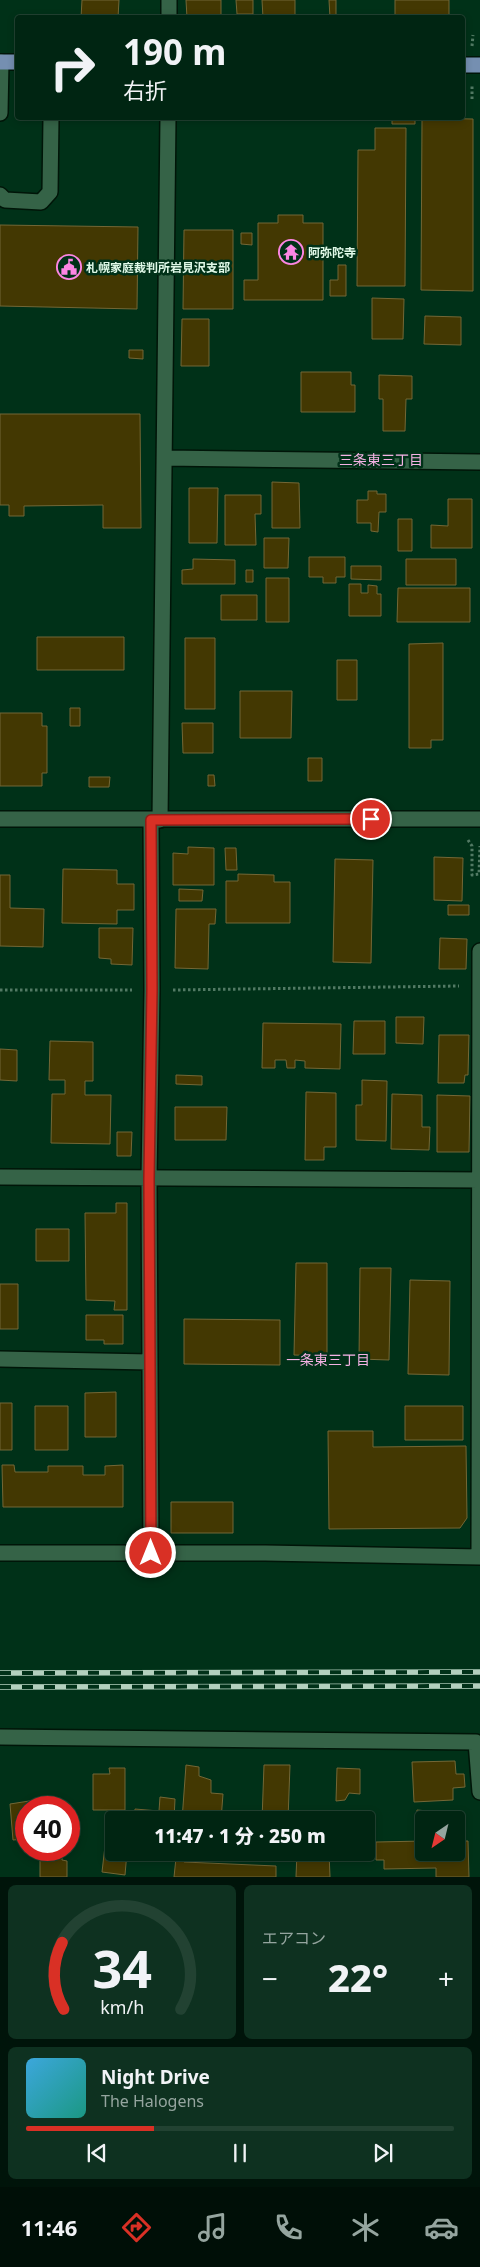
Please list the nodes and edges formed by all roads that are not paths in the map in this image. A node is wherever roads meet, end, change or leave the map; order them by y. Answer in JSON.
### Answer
{"nodes":[{"id":1,"x":169,"y":0,"type":"edge"},
{"id":2,"x":169,"y":15,"type":"edge"},
{"id":3,"x":1,"y":62,"type":"edge"},
{"id":4,"x":15,"y":62,"type":"edge"},
{"id":5,"x":465,"y":65,"type":"edge"},
{"id":6,"x":480,"y":65,"type":"edge"},
{"id":7,"x":0,"y":113,"type":"edge"},
{"id":8,"x":51,"y":120,"type":"edge"},
{"id":9,"x":168,"y":120,"type":"edge"},
{"id":10,"x":0,"y":195,"type":"edge"},
{"id":11,"x":165,"y":458,"type":"junction"},
{"id":12,"x":480,"y":462,"type":"edge"},
{"id":13,"x":0,"y":819,"type":"edge"},
{"id":14,"x":480,"y":819,"type":"edge"},
{"id":15,"x":156,"y":820,"type":"junction"},
{"id":16,"x":480,"y":951,"type":"edge"},
{"id":17,"x":480,"y":986,"type":"edge"},
{"id":18,"x":0,"y":1177,"type":"edge"},
{"id":19,"x":149,"y":1179,"type":"junction"},
{"id":20,"x":480,"y":1180,"type":"edge"},
{"id":21,"x":0,"y":1359,"type":"edge"},
{"id":22,"x":150,"y":1362,"type":"junction"},
{"id":23,"x":0,"y":1553,"type":"edge"},
{"id":24,"x":151,"y":1553,"type":"junction"},
{"id":25,"x":479,"y":1557,"type":"edge"},
{"id":26,"x":0,"y":1737,"type":"edge"},
{"id":27,"x":478,"y":1742,"type":"edge"},
{"id":28,"x":480,"y":1792,"type":"edge"}],
"edges":[{"from":1,"to":2,"type":"street"},
{"from":3,"to":4,"type":"main road"},
{"from":3,"to":7,"type":"street"},
{"from":5,"to":6,"type":"main road"},
{"from":8,"to":10,"type":"street"},
{"from":9,"to":11,"type":"street"},
{"from":11,"to":12,"type":"street"},
{"from":11,"to":15,"type":"street"},
{"from":13,"to":15,"type":"street"},
{"from":14,"to":15,"type":"street"},
{"from":15,"to":19,"type":"street"},
{"from":16,"to":17,"type":"street"},
{"from":17,"to":20,"type":"street"},
{"from":18,"to":19,"type":"street"},
{"from":19,"to":20,"type":"street"},
{"from":19,"to":22,"type":"street"},
{"from":20,"to":25,"type":"street"},
{"from":21,"to":22,"type":"street"},
{"from":22,"to":24,"type":"street"},
{"from":23,"to":24,"type":"street"},
{"from":24,"to":25,"type":"street"},
{"from":26,"to":27,"type":"street"},
{"from":27,"to":28,"type":"street"}]}
